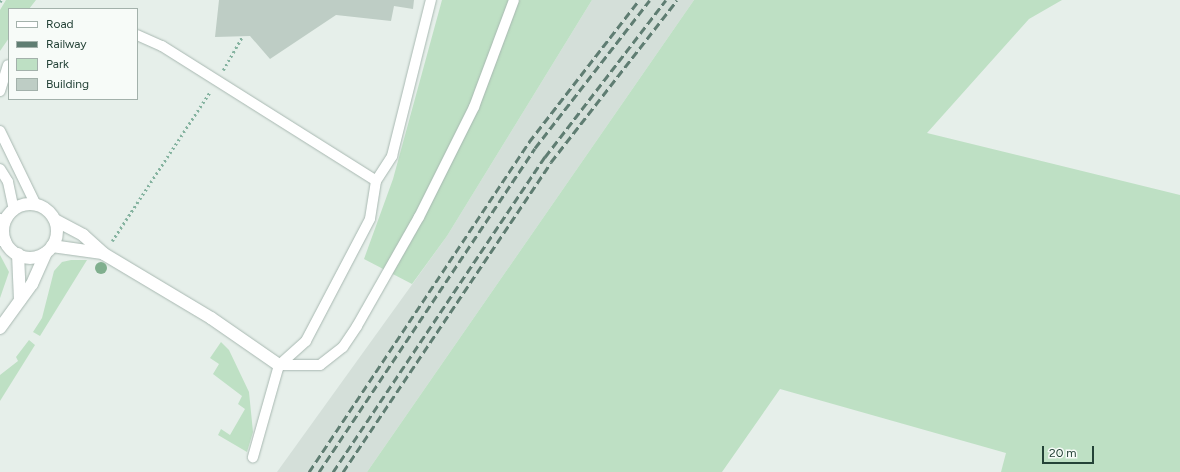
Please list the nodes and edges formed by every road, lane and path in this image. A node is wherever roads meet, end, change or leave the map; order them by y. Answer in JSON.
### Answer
{"nodes":[{"id":1,"x":431,"y":0,"type":"edge"},
{"id":2,"x":514,"y":0,"type":"edge"},
{"id":3,"x":138,"y":35,"type":"edge"},
{"id":4,"x":243,"y":36,"type":"dead end"},
{"id":5,"x":6,"y":66,"type":"edge"},
{"id":6,"x":217,"y":81,"type":"junction"},
{"id":7,"x":0,"y":90,"type":"edge"},
{"id":8,"x":0,"y":133,"type":"edge"},
{"id":9,"x":0,"y":169,"type":"edge"},
{"id":10,"x":376,"y":181,"type":"junction"},
{"id":11,"x":36,"y":205,"type":"junction"},
{"id":12,"x":14,"y":210,"type":"junction"},
{"id":13,"x":3,"y":219,"type":"edge"},
{"id":14,"x":55,"y":220,"type":"junction"},
{"id":15,"x":3,"y":241,"type":"edge"},
{"id":16,"x":49,"y":249,"type":"junction"},
{"id":17,"x":18,"y":254,"type":"junction"},
{"id":18,"x":104,"y":254,"type":"junction"},
{"id":19,"x":20,"y":300,"type":"junction"},
{"id":20,"x":0,"y":328,"type":"edge"},
{"id":21,"x":279,"y":365,"type":"junction"},
{"id":22,"x":253,"y":457,"type":"dead end"}],
"edges":[{"from":1,"to":10,"type":"lane"},
{"from":2,"to":21,"type":"lane"},
{"from":3,"to":6,"type":"lane"},
{"from":4,"to":6,"type":"path"},
{"from":5,"to":7,"type":"lane"},
{"from":6,"to":10,"type":"lane"},
{"from":6,"to":18,"type":"path"},
{"from":8,"to":11,"type":"lane"},
{"from":9,"to":12,"type":"lane"},
{"from":10,"to":21,"type":"lane"},
{"from":11,"to":12,"type":"street"},
{"from":11,"to":14,"type":"street"},
{"from":12,"to":13,"type":"street"},
{"from":13,"to":15,"type":"street"},
{"from":14,"to":16,"type":"street"},
{"from":14,"to":18,"type":"street"},
{"from":15,"to":17,"type":"street"},
{"from":16,"to":17,"type":"street"},
{"from":16,"to":18,"type":"street"},
{"from":16,"to":19,"type":"street"},
{"from":17,"to":19,"type":"street"},
{"from":18,"to":21,"type":"street"},
{"from":19,"to":20,"type":"street"},
{"from":21,"to":22,"type":"lane"}]}
